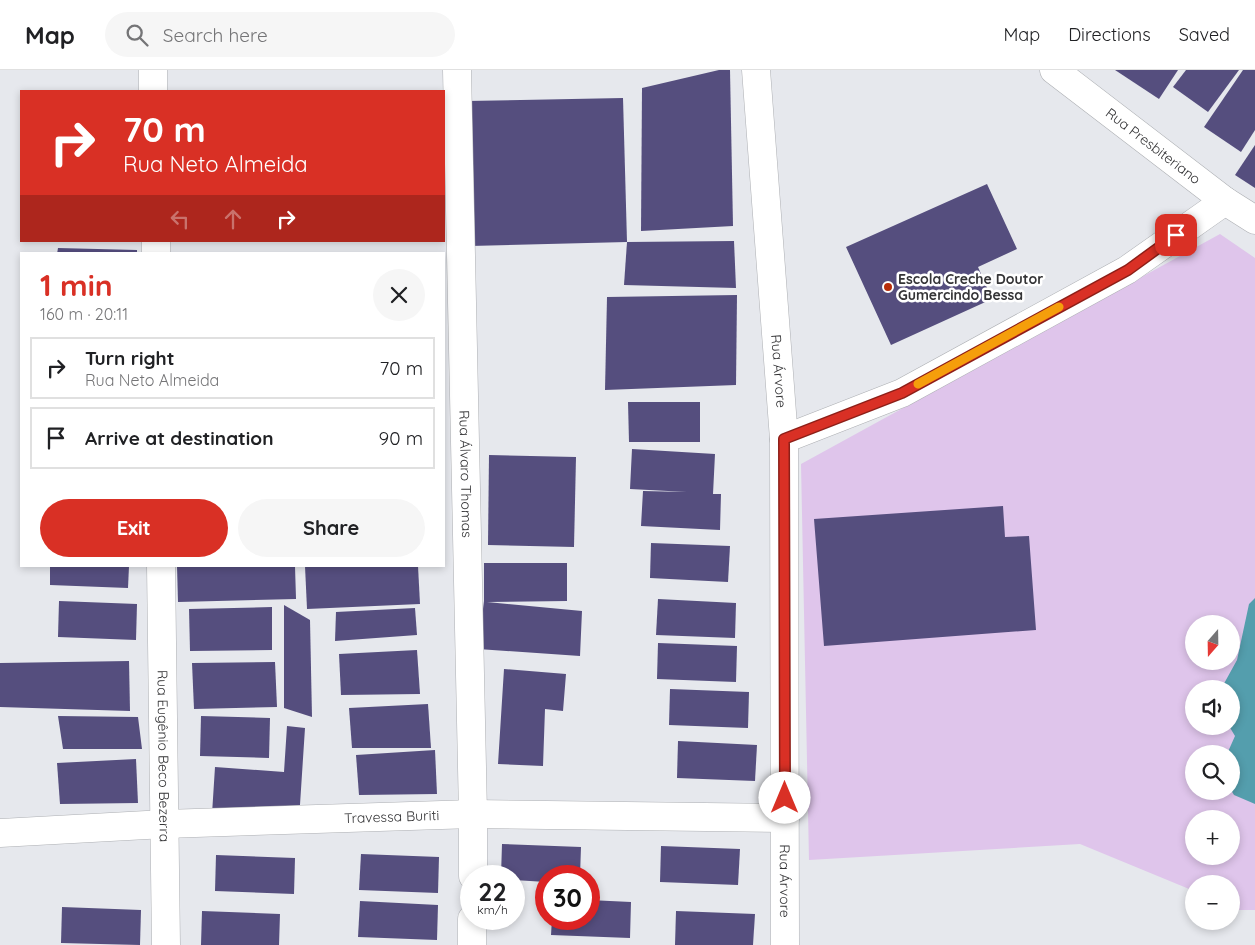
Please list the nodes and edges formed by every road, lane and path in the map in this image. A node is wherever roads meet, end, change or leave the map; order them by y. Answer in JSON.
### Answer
{"nodes":[{"id":1,"x":153,"y":70,"type":"edge"},
{"id":2,"x":457,"y":70,"type":"edge"},
{"id":3,"x":756,"y":70,"type":"edge"},
{"id":4,"x":1054,"y":70,"type":"edge"},
{"id":5,"x":153,"y":90,"type":"edge"},
{"id":6,"x":1225,"y":201,"type":"junction"},
{"id":7,"x":1255,"y":220,"type":"edge"},
{"id":8,"x":784,"y":439,"type":"junction"},
{"id":9,"x":161,"y":567,"type":"edge"},
{"id":10,"x":473,"y":814,"type":"junction"},
{"id":11,"x":785,"y":818,"type":"junction"},
{"id":12,"x":165,"y":824,"type":"junction"},
{"id":13,"x":0,"y":834,"type":"edge"},
{"id":14,"x":473,"y":865,"type":"edge"},
{"id":15,"x":472,"y":930,"type":"edge"},
{"id":16,"x":166,"y":945,"type":"edge"},
{"id":17,"x":472,"y":945,"type":"edge"},
{"id":18,"x":785,"y":945,"type":"edge"}],
"edges":[{"from":1,"to":5,"type":"street"},
{"from":2,"to":10,"type":"street","name":"Rua Álvaro Thomas"},
{"from":3,"to":8,"type":"street","name":"Rua Árvore"},
{"from":4,"to":6,"type":"street","name":"Rua Presbiteriano"},
{"from":6,"to":7,"type":"street","name":"Rua Presbiteriano"},
{"from":6,"to":8,"type":"street"},
{"from":8,"to":11,"type":"street","name":"Rua Árvore"},
{"from":9,"to":12,"type":"street","name":"Rua Eugênio Beco Bezerra"},
{"from":10,"to":11,"type":"street","name":"Travessa Buriti"},
{"from":10,"to":12,"type":"street","name":"Travessa Buriti"},
{"from":10,"to":14,"type":"street","name":"Rua Álvaro Thomas"},
{"from":11,"to":18,"type":"street","name":"Rua Árvore"},
{"from":12,"to":13,"type":"street","name":"Travessa Buriti"},
{"from":12,"to":16,"type":"street","name":"Rua Eugênio Beco Bezerra"},
{"from":15,"to":17,"type":"street"}]}
